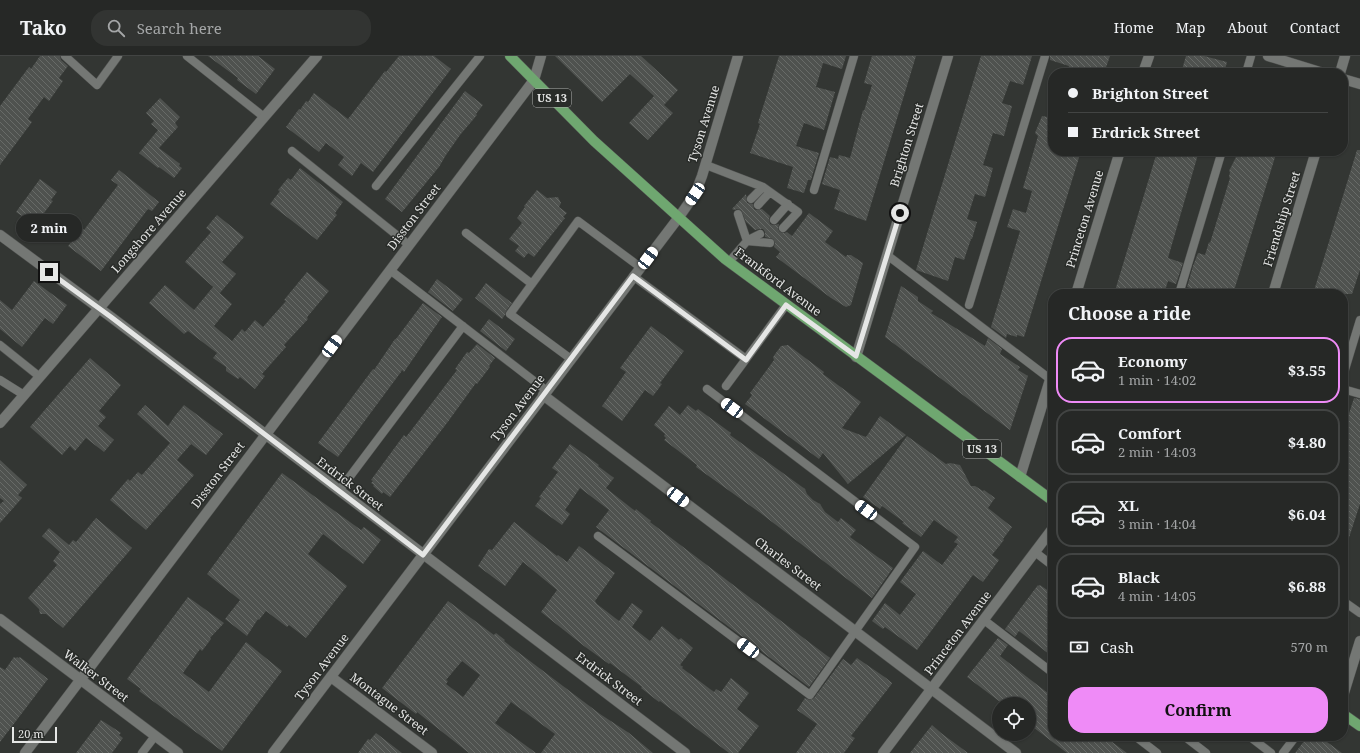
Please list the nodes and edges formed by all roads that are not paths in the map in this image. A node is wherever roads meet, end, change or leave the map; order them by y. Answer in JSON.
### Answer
{"nodes":[{"id":1,"x":65,"y":56,"type":"edge"},
{"id":2,"x":118,"y":56,"type":"edge"},
{"id":3,"x":187,"y":56,"type":"edge"},
{"id":4,"x":317,"y":56,"type":"edge"},
{"id":5,"x":480,"y":56,"type":"edge"},
{"id":6,"x":510,"y":56,"type":"edge"},
{"id":7,"x":541,"y":56,"type":"edge"},
{"id":8,"x":738,"y":56,"type":"edge"},
{"id":9,"x":854,"y":56,"type":"edge"},
{"id":10,"x":948,"y":56,"type":"edge"},
{"id":11,"x":1045,"y":56,"type":"edge"},
{"id":12,"x":1149,"y":56,"type":"edge"},
{"id":13,"x":1251,"y":56,"type":"edge"},
{"id":14,"x":1268,"y":56,"type":"edge"},
{"id":15,"x":1345,"y":56,"type":"edge"},
{"id":16,"x":1145,"y":68,"type":"edge"},
{"id":17,"x":1247,"y":68,"type":"edge"},
{"id":18,"x":1307,"y":68,"type":"edge"},
{"id":19,"x":1341,"y":68,"type":"edge"},
{"id":20,"x":534,"y":80,"type":"junction"},
{"id":21,"x":1348,"y":80,"type":"edge"},
{"id":22,"x":1360,"y":84,"type":"edge"},
{"id":23,"x":264,"y":117,"type":"junction"},
{"id":24,"x":292,"y":151,"type":"dead end"},
{"id":25,"x":1118,"y":156,"type":"edge"},
{"id":26,"x":1220,"y":156,"type":"edge"},
{"id":27,"x":1314,"y":156,"type":"edge"},
{"id":28,"x":706,"y":164,"type":"junction"},
{"id":29,"x":376,"y":186,"type":"dead end"},
{"id":30,"x":767,"y":190,"type":"junction"},
{"id":31,"x":814,"y":190,"type":"dead end"},
{"id":32,"x":754,"y":202,"type":"dead end"},
{"id":33,"x":788,"y":204,"type":"junction"},
{"id":34,"x":738,"y":214,"type":"dead end"},
{"id":35,"x":679,"y":217,"type":"junction"},
{"id":36,"x":745,"y":220,"type":"dead end"},
{"id":37,"x":774,"y":220,"type":"dead end"},
{"id":38,"x":783,"y":228,"type":"dead end"},
{"id":39,"x":466,"y":233,"type":"dead end"},
{"id":40,"x":760,"y":234,"type":"dead end"},
{"id":41,"x":0,"y":235,"type":"edge"},
{"id":42,"x":747,"y":241,"type":"junction"},
{"id":43,"x":770,"y":243,"type":"dead end"},
{"id":44,"x":409,"y":244,"type":"junction"},
{"id":45,"x":887,"y":255,"type":"junction"},
{"id":46,"x":729,"y":262,"type":"junction"},
{"id":47,"x":640,"y":267,"type":"junction"},
{"id":48,"x":390,"y":270,"type":"junction"},
{"id":49,"x":633,"y":276,"type":"junction"},
{"id":50,"x":532,"y":284,"type":"junction"},
{"id":51,"x":1078,"y":289,"type":"edge"},
{"id":52,"x":1181,"y":289,"type":"edge"},
{"id":53,"x":1275,"y":289,"type":"edge"},
{"id":54,"x":786,"y":305,"type":"junction"},
{"id":55,"x":969,"y":305,"type":"dead end"},
{"id":56,"x":98,"y":309,"type":"junction"},
{"id":57,"x":1360,"y":320,"type":"edge"},
{"id":58,"x":463,"y":326,"type":"junction"},
{"id":59,"x":0,"y":345,"type":"edge"},
{"id":60,"x":856,"y":356,"type":"junction"},
{"id":61,"x":571,"y":359,"type":"junction"},
{"id":62,"x":746,"y":360,"type":"junction"},
{"id":63,"x":1348,"y":360,"type":"edge"},
{"id":64,"x":1048,"y":371,"type":"edge"},
{"id":65,"x":40,"y":377,"type":"junction"},
{"id":66,"x":0,"y":380,"type":"edge"},
{"id":67,"x":726,"y":386,"type":"dead end"},
{"id":68,"x":1048,"y":387,"type":"edge"},
{"id":69,"x":707,"y":389,"type":"dead end"},
{"id":70,"x":1348,"y":390,"type":"edge"},
{"id":71,"x":545,"y":393,"type":"junction"},
{"id":72,"x":1360,"y":394,"type":"edge"},
{"id":73,"x":24,"y":395,"type":"junction"},
{"id":74,"x":2,"y":418,"type":"edge"},
{"id":75,"x":265,"y":435,"type":"junction"},
{"id":76,"x":1020,"y":477,"type":"junction"},
{"id":77,"x":339,"y":491,"type":"junction"},
{"id":78,"x":1048,"y":497,"type":"edge"},
{"id":79,"x":1048,"y":535,"type":"edge"},
{"id":80,"x":598,"y":536,"type":"dead end"},
{"id":81,"x":1035,"y":552,"type":"junction"},
{"id":82,"x":423,"y":555,"type":"junction"},
{"id":83,"x":1048,"y":562,"type":"edge"},
{"id":84,"x":1348,"y":604,"type":"edge"},
{"id":85,"x":1360,"y":612,"type":"edge"},
{"id":86,"x":0,"y":619,"type":"edge"},
{"id":87,"x":984,"y":620,"type":"junction"},
{"id":88,"x":855,"y":631,"type":"junction"},
{"id":89,"x":1360,"y":641,"type":"edge"},
{"id":90,"x":1048,"y":669,"type":"edge"},
{"id":91,"x":331,"y":677,"type":"junction"},
{"id":92,"x":80,"y":680,"type":"junction"},
{"id":93,"x":1348,"y":680,"type":"edge"},
{"id":94,"x":931,"y":688,"type":"junction"},
{"id":95,"x":1348,"y":718,"type":"edge"},
{"id":96,"x":1360,"y":726,"type":"edge"},
{"id":97,"x":155,"y":736,"type":"junction"},
{"id":98,"x":1141,"y":741,"type":"edge"},
{"id":99,"x":1190,"y":741,"type":"edge"},
{"id":100,"x":1255,"y":741,"type":"edge"},
{"id":101,"x":1292,"y":741,"type":"edge"},
{"id":102,"x":885,"y":752,"type":"edge"},
{"id":103,"x":25,"y":753,"type":"edge"},
{"id":104,"x":142,"y":753,"type":"edge"},
{"id":105,"x":178,"y":753,"type":"edge"},
{"id":106,"x":273,"y":753,"type":"edge"},
{"id":107,"x":432,"y":753,"type":"edge"},
{"id":108,"x":685,"y":753,"type":"edge"},
{"id":109,"x":1016,"y":753,"type":"edge"},
{"id":110,"x":1157,"y":753,"type":"edge"},
{"id":111,"x":1206,"y":753,"type":"edge"},
{"id":112,"x":1271,"y":753,"type":"edge"},
{"id":113,"x":1283,"y":753,"type":"edge"}],
"edges":[{"from":1,"to":2,"type":"lane"},
{"from":3,"to":23,"type":"lane"},
{"from":4,"to":23,"type":"street","name":"Longshore Avenue"},
{"from":5,"to":29,"type":"lane"},
{"from":6,"to":20,"type":"main road","name":"Frankford Avenue","number":"US 13"},
{"from":7,"to":20,"type":"street","name":"Disston Street"},
{"from":8,"to":28,"type":"street","name":"Tyson Avenue"},
{"from":9,"to":31,"type":"lane"},
{"from":10,"to":45,"type":"street","name":"Brighton Street"},
{"from":11,"to":55,"type":"lane"},
{"from":12,"to":16,"type":"street"},
{"from":13,"to":17,"type":"lane"},
{"from":14,"to":18,"type":"street"},
{"from":15,"to":19,"type":"street"},
{"from":20,"to":35,"type":"main road","name":"Frankford Avenue","number":"US 13"},
{"from":20,"to":44,"type":"street","name":"Disston Street"},
{"from":21,"to":22,"type":"street"},
{"from":23,"to":56,"type":"street","name":"Longshore Avenue"},
{"from":24,"to":44,"type":"lane"},
{"from":25,"to":51,"type":"street","name":"Princeton Avenue"},
{"from":26,"to":52,"type":"lane"},
{"from":27,"to":53,"type":"street","name":"Friendship Street"},
{"from":28,"to":30,"type":"lane"},
{"from":28,"to":35,"type":"street","name":"Tyson Avenue"},
{"from":30,"to":32,"type":"lane"},
{"from":30,"to":33,"type":"lane"},
{"from":33,"to":37,"type":"lane"},
{"from":33,"to":38,"type":"lane"},
{"from":34,"to":42,"type":"lane"},
{"from":35,"to":46,"type":"main road","name":"Frankford Avenue","number":"US 13"},
{"from":35,"to":47,"type":"street","name":"Tyson Avenue"},
{"from":36,"to":42,"type":"lane"},
{"from":39,"to":50,"type":"lane"},
{"from":40,"to":42,"type":"lane"},
{"from":41,"to":56,"type":"street","name":"Erdrick Street"},
{"from":42,"to":43,"type":"lane"},
{"from":42,"to":46,"type":"lane"},
{"from":44,"to":48,"type":"street","name":"Disston Street"},
{"from":45,"to":60,"type":"street","name":"Brighton Street"},
{"from":45,"to":64,"type":"lane"},
{"from":46,"to":54,"type":"main road","name":"Frankford Avenue","number":"US 13"},
{"from":47,"to":49,"type":"street","name":"Tyson Avenue"},
{"from":47,"to":50,"type":"lane"},
{"from":48,"to":58,"type":"lane"},
{"from":48,"to":75,"type":"street","name":"Disston Street"},
{"from":49,"to":61,"type":"street","name":"Tyson Avenue"},
{"from":49,"to":62,"type":"lane"},
{"from":50,"to":61,"type":"lane"},
{"from":54,"to":60,"type":"main road","name":"Frankford Avenue","number":"US 13"},
{"from":54,"to":62,"type":"lane"},
{"from":56,"to":65,"type":"street","name":"Longshore Avenue"},
{"from":56,"to":75,"type":"street","name":"Erdrick Street"},
{"from":57,"to":63,"type":"lane"},
{"from":58,"to":71,"type":"lane"},
{"from":58,"to":77,"type":"lane"},
{"from":59,"to":65,"type":"lane"},
{"from":60,"to":76,"type":"main road","name":"Frankford Avenue","number":"US 13"},
{"from":61,"to":71,"type":"street","name":"Tyson Avenue"},
{"from":62,"to":67,"type":"lane"},
{"from":65,"to":73,"type":"street","name":"Longshore Avenue"},
{"from":66,"to":73,"type":"lane"},
{"from":68,"to":76,"type":"street"},
{"from":69,"to":88,"type":"lane"},
{"from":70,"to":72,"type":"lane"},
{"from":71,"to":82,"type":"street","name":"Tyson Avenue"},
{"from":71,"to":88,"type":"street","name":"Charles Street"},
{"from":73,"to":74,"type":"street","name":"Longshore Avenue"},
{"from":75,"to":77,"type":"street","name":"Erdrick Street"},
{"from":75,"to":92,"type":"street","name":"Disston Street"},
{"from":76,"to":78,"type":"main road","name":"Frankford Avenue","number":"US 13"},
{"from":77,"to":82,"type":"street","name":"Erdrick Street"},
{"from":79,"to":81,"type":"street","name":"Princeton Avenue"},
{"from":80,"to":88,"type":"lane"},
{"from":81,"to":83,"type":"lane"},
{"from":81,"to":87,"type":"street","name":"Princeton Avenue"},
{"from":82,"to":91,"type":"street","name":"Tyson Avenue"},
{"from":82,"to":108,"type":"street","name":"Erdrick Street"},
{"from":84,"to":85,"type":"lane"},
{"from":86,"to":92,"type":"street","name":"Walker Street"},
{"from":87,"to":90,"type":"lane"},
{"from":87,"to":94,"type":"street","name":"Princeton Avenue"},
{"from":88,"to":94,"type":"street","name":"Charles Street"},
{"from":89,"to":93,"type":"street"},
{"from":91,"to":106,"type":"street","name":"Tyson Avenue"},
{"from":91,"to":107,"type":"street","name":"Montague Street"},
{"from":92,"to":97,"type":"street","name":"Walker Street"},
{"from":92,"to":103,"type":"street","name":"Disston Street"},
{"from":94,"to":102,"type":"street","name":"Princeton Avenue"},
{"from":94,"to":109,"type":"street","name":"Charles Street"},
{"from":95,"to":96,"type":"main road"},
{"from":97,"to":104,"type":"lane"},
{"from":97,"to":105,"type":"street","name":"Walker Street"},
{"from":98,"to":110,"type":"lane"},
{"from":99,"to":111,"type":"lane"},
{"from":100,"to":112,"type":"lane"},
{"from":101,"to":113,"type":"lane"}]}
